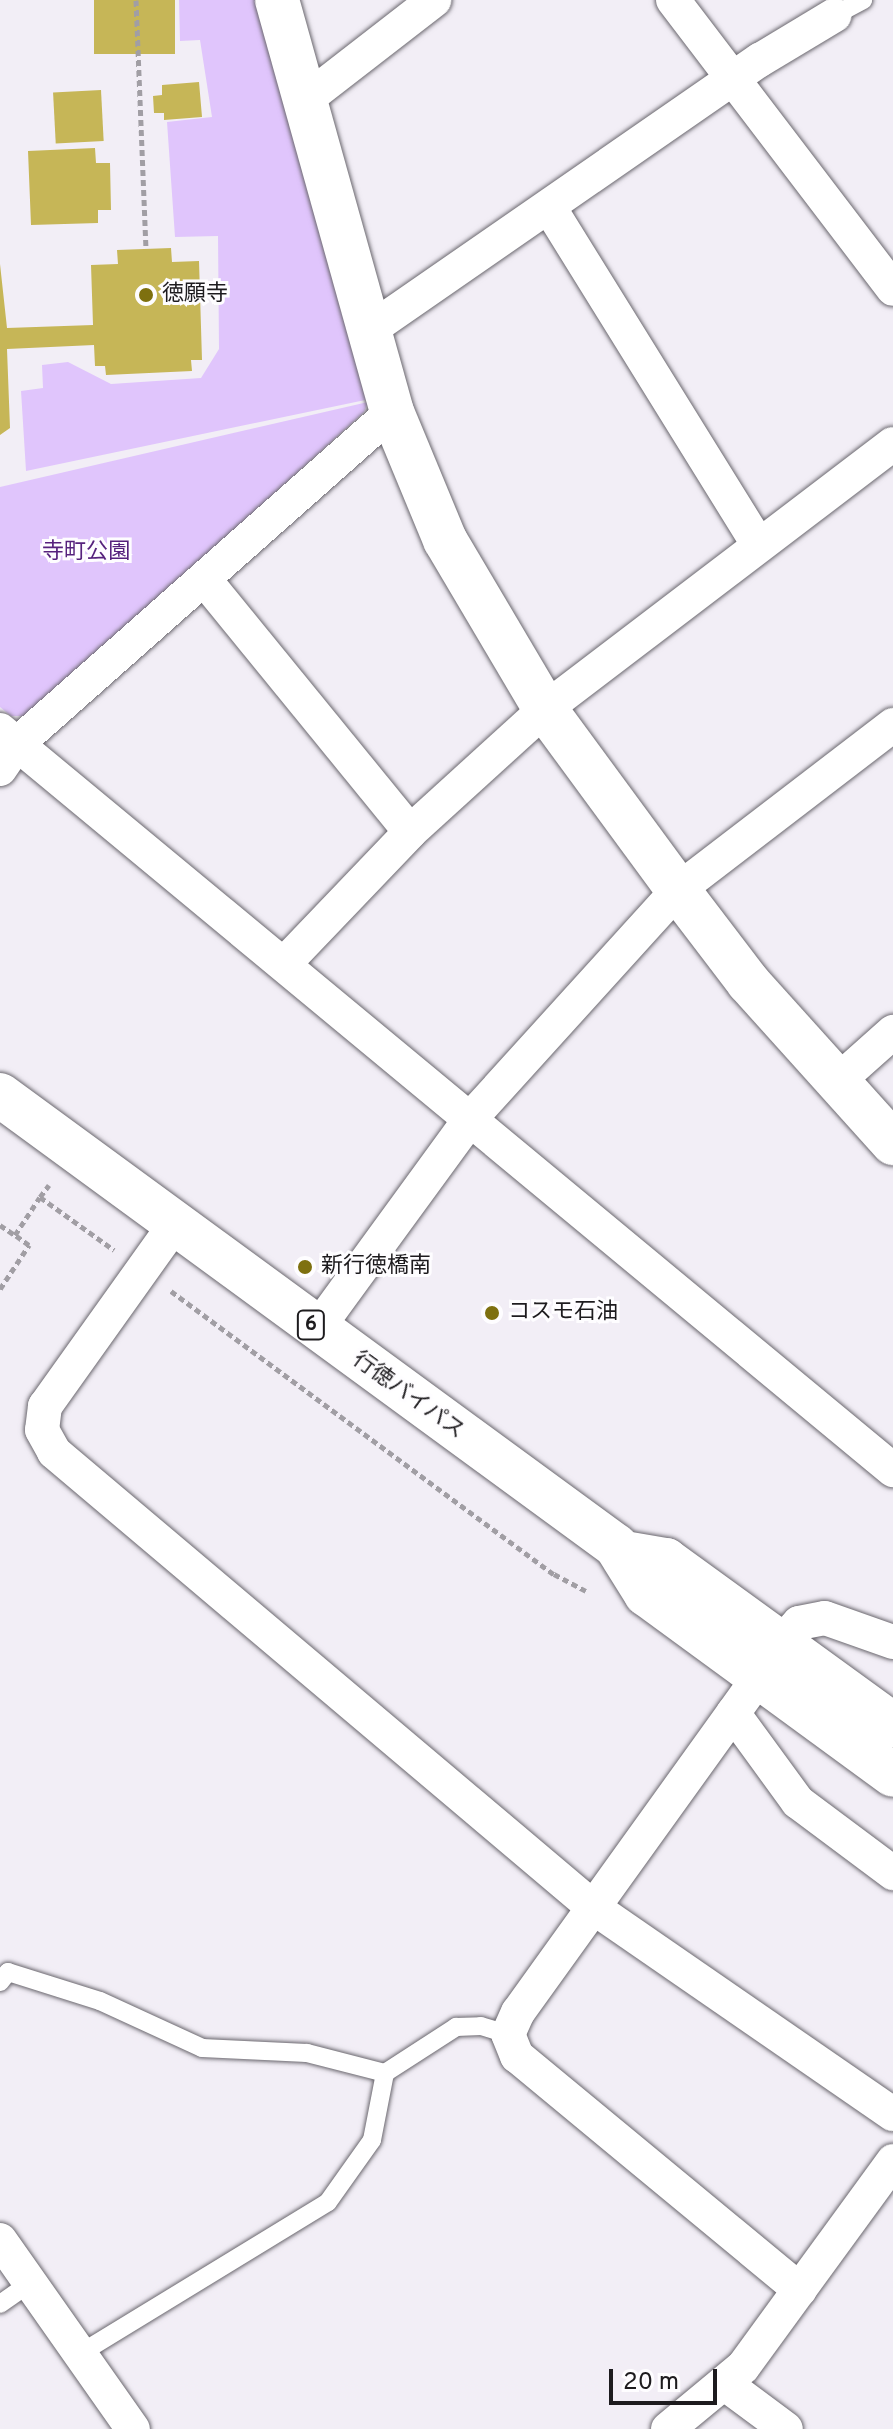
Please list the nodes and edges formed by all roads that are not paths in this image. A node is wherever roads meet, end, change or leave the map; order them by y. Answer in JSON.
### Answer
{"nodes":[{"id":1,"x":277,"y":0,"type":"edge"},
{"id":2,"x":434,"y":0,"type":"edge"},
{"id":3,"x":673,"y":0,"type":"edge"},
{"id":4,"x":849,"y":7,"type":"edge"},
{"id":5,"x":733,"y":79,"type":"junction"},
{"id":6,"x":304,"y":101,"type":"junction"},
{"id":7,"x":549,"y":207,"type":"junction"},
{"id":8,"x":893,"y":289,"type":"edge"},
{"id":9,"x":368,"y":331,"type":"junction"},
{"id":10,"x":392,"y":412,"type":"junction"},
{"id":11,"x":893,"y":444,"type":"edge"},
{"id":12,"x":757,"y":543,"type":"junction"},
{"id":13,"x":204,"y":579,"type":"junction"},
{"id":14,"x":545,"y":709,"type":"junction"},
{"id":15,"x":893,"y":725,"type":"edge"},
{"id":16,"x":6,"y":748,"type":"edge"},
{"id":17,"x":410,"y":832,"type":"junction"},
{"id":18,"x":678,"y":890,"type":"junction"},
{"id":19,"x":285,"y":963,"type":"junction"},
{"id":20,"x":893,"y":1032,"type":"edge"},
{"id":21,"x":838,"y":1081,"type":"junction"},
{"id":22,"x":0,"y":1095,"type":"edge"},
{"id":23,"x":471,"y":1118,"type":"junction"},
{"id":24,"x":893,"y":1143,"type":"edge"},
{"id":25,"x":175,"y":1224,"type":"junction"},
{"id":26,"x":317,"y":1329,"type":"junction"},
{"id":27,"x":893,"y":1470,"type":"edge"},
{"id":28,"x":893,"y":1642,"type":"edge"},
{"id":29,"x":770,"y":1660,"type":"junction"},
{"id":30,"x":733,"y":1713,"type":"junction"},
{"id":31,"x":893,"y":1725,"type":"edge"},
{"id":32,"x":893,"y":1775,"type":"edge"},
{"id":33,"x":893,"y":1873,"type":"edge"},
{"id":34,"x":594,"y":1908,"type":"junction"},
{"id":35,"x":0,"y":1982,"type":"edge"},
{"id":36,"x":508,"y":2034,"type":"junction"},
{"id":37,"x":385,"y":2073,"type":"junction"},
{"id":38,"x":893,"y":2114,"type":"edge"},
{"id":39,"x":893,"y":2161,"type":"edge"},
{"id":40,"x":0,"y":2240,"type":"edge"},
{"id":41,"x":30,"y":2283,"type":"junction"},
{"id":42,"x":800,"y":2290,"type":"junction"},
{"id":43,"x":0,"y":2304,"type":"edge"},
{"id":44,"x":81,"y":2353,"type":"junction"},
{"id":45,"x":724,"y":2383,"type":"junction"},
{"id":46,"x":133,"y":2429,"type":"edge"},
{"id":47,"x":668,"y":2429,"type":"edge"},
{"id":48,"x":786,"y":2429,"type":"edge"}],
"edges":[{"from":1,"to":6,"type":"street"},
{"from":2,"to":6,"type":"street"},
{"from":3,"to":5,"type":"street"},
{"from":4,"to":5,"type":"street"},
{"from":5,"to":7,"type":"street"},
{"from":5,"to":8,"type":"street"},
{"from":6,"to":9,"type":"street"},
{"from":7,"to":9,"type":"street"},
{"from":7,"to":12,"type":"street"},
{"from":9,"to":10,"type":"street"},
{"from":10,"to":13,"type":"street"},
{"from":10,"to":14,"type":"street"},
{"from":11,"to":12,"type":"street"},
{"from":12,"to":14,"type":"street"},
{"from":13,"to":16,"type":"street"},
{"from":13,"to":17,"type":"street"},
{"from":14,"to":17,"type":"street"},
{"from":14,"to":18,"type":"street"},
{"from":15,"to":18,"type":"street"},
{"from":16,"to":19,"type":"street"},
{"from":17,"to":19,"type":"street"},
{"from":18,"to":21,"type":"street"},
{"from":18,"to":23,"type":"street"},
{"from":19,"to":23,"type":"street"},
{"from":20,"to":21,"type":"street"},
{"from":21,"to":24,"type":"street"},
{"from":22,"to":25,"type":"street","name":"行徳バイパス","number":"6"},
{"from":23,"to":26,"type":"street"},
{"from":23,"to":27,"type":"street"},
{"from":25,"to":26,"type":"street","name":"行徳バイパス","number":"6"},
{"from":25,"to":34,"type":"street"},
{"from":26,"to":29,"type":"street","name":"行徳バイパス","number":"6"},
{"from":28,"to":29,"type":"street"},
{"from":29,"to":30,"type":"street"},
{"from":29,"to":31,"type":"street","name":"行徳バイパス","number":"6"},
{"from":29,"to":32,"type":"street","name":"行徳バイパス","number":"6"},
{"from":30,"to":33,"type":"street"},
{"from":30,"to":34,"type":"street"},
{"from":34,"to":36,"type":"street"},
{"from":34,"to":38,"type":"street"},
{"from":35,"to":37,"type":"lane"},
{"from":36,"to":37,"type":"lane"},
{"from":36,"to":42,"type":"street"},
{"from":37,"to":44,"type":"lane"},
{"from":39,"to":42,"type":"street"},
{"from":40,"to":41,"type":"street"},
{"from":41,"to":43,"type":"lane"},
{"from":41,"to":44,"type":"street"},
{"from":42,"to":45,"type":"street"},
{"from":44,"to":46,"type":"street"},
{"from":45,"to":47,"type":"street"},
{"from":45,"to":48,"type":"street"}]}
